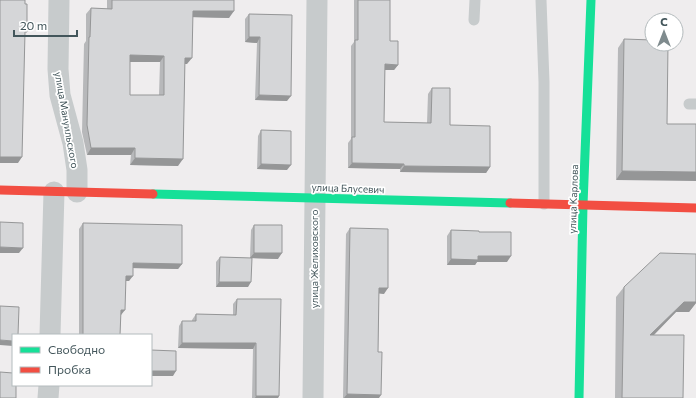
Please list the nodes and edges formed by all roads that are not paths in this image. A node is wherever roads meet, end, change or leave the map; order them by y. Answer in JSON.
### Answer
{"nodes":[{"id":1,"x":59,"y":0,"type":"edge"},
{"id":2,"x":317,"y":0,"type":"edge"},
{"id":3,"x":475,"y":0,"type":"edge"},
{"id":4,"x":541,"y":0,"type":"edge"},
{"id":5,"x":591,"y":0,"type":"edge"},
{"id":6,"x":474,"y":20,"type":"dead end"},
{"id":7,"x":0,"y":190,"type":"edge"},
{"id":8,"x":54,"y":192,"type":"junction"},
{"id":9,"x":77,"y":192,"type":"junction"},
{"id":10,"x":314,"y":198,"type":"junction"},
{"id":11,"x":544,"y":204,"type":"junction"},
{"id":12,"x":583,"y":205,"type":"junction"},
{"id":13,"x":696,"y":208,"type":"edge"},
{"id":14,"x":50,"y":334,"type":"edge"},
{"id":15,"x":49,"y":386,"type":"edge"},
{"id":16,"x":48,"y":398,"type":"edge"},
{"id":17,"x":313,"y":398,"type":"edge"},
{"id":18,"x":579,"y":398,"type":"edge"}],
"edges":[{"from":1,"to":9,"type":"street","name":"улица Мануильского"},
{"from":2,"to":10,"type":"street","name":"улица Желиховского"},
{"from":3,"to":6,"type":"lane"},
{"from":4,"to":11,"type":"lane"},
{"from":5,"to":12,"type":"main road","name":"улица Карлова"},
{"from":7,"to":8,"type":"main road","name":"улица Блусевич"},
{"from":8,"to":9,"type":"main road","name":"улица Блусевич"},
{"from":8,"to":14,"type":"street"},
{"from":9,"to":10,"type":"main road","name":"улица Блусевич"},
{"from":10,"to":11,"type":"main road","name":"улица Блусевич"},
{"from":10,"to":17,"type":"street","name":"улица Желиховского"},
{"from":11,"to":12,"type":"main road","name":"улица Блусевич"},
{"from":12,"to":13,"type":"main road","name":"улица Блусевич"},
{"from":12,"to":18,"type":"main road","name":"улица Карлова"},
{"from":15,"to":16,"type":"street"}]}
